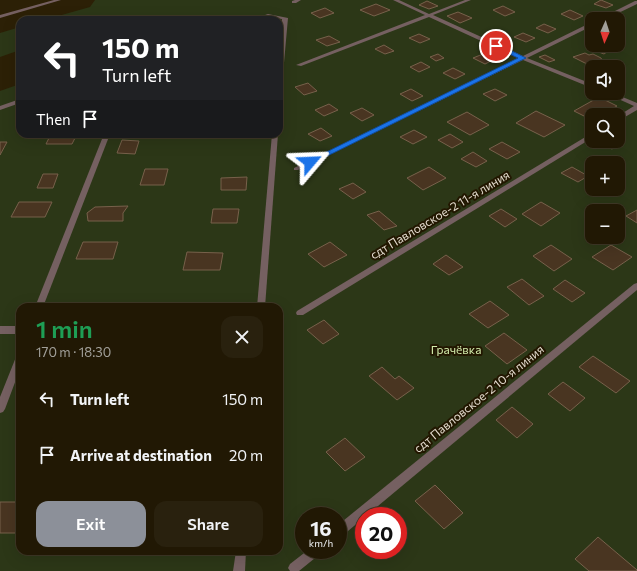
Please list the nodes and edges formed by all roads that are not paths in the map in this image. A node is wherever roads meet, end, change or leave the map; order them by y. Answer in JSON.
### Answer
{"nodes":[{"id":1,"x":59,"y":0,"type":"edge"},
{"id":2,"x":395,"y":0,"type":"edge"},
{"id":3,"x":469,"y":0,"type":"edge"},
{"id":4,"x":637,"y":2,"type":"edge"},
{"id":5,"x":616,"y":12,"type":"edge"},
{"id":6,"x":430,"y":16,"type":"junction"},
{"id":7,"x":0,"y":17,"type":"edge"},
{"id":8,"x":283,"y":18,"type":"edge"},
{"id":9,"x":585,"y":27,"type":"edge"},
{"id":10,"x":283,"y":31,"type":"edge"},
{"id":11,"x":523,"y":58,"type":"junction"},
{"id":12,"x":299,"y":64,"type":"dead end"},
{"id":13,"x":585,"y":83,"type":"edge"},
{"id":14,"x":624,"y":100,"type":"edge"},
{"id":15,"x":16,"y":102,"type":"edge"},
{"id":16,"x":637,"y":106,"type":"edge"},
{"id":17,"x":0,"y":108,"type":"edge"},
{"id":18,"x":625,"y":114,"type":"edge"},
{"id":19,"x":104,"y":138,"type":"edge"},
{"id":20,"x":275,"y":138,"type":"edge"},
{"id":21,"x":585,"y":139,"type":"edge"},
{"id":22,"x":296,"y":169,"type":"dead end"},
{"id":23,"x":637,"y":286,"type":"edge"},
{"id":24,"x":41,"y":303,"type":"edge"},
{"id":25,"x":261,"y":303,"type":"edge"},
{"id":26,"x":300,"y":313,"type":"dead end"},
{"id":27,"x":0,"y":330,"type":"edge"},
{"id":28,"x":16,"y":330,"type":"edge"},
{"id":29,"x":16,"y":367,"type":"edge"},
{"id":30,"x":0,"y":409,"type":"edge"},
{"id":31,"x":347,"y":525,"type":"edge"},
{"id":32,"x":241,"y":555,"type":"edge"},
{"id":33,"x":305,"y":559,"type":"edge"},
{"id":34,"x":294,"y":568,"type":"dead end"},
{"id":35,"x":239,"y":571,"type":"edge"}],
"edges":[{"from":1,"to":7,"type":"lane"},
{"from":2,"to":6,"type":"lane"},
{"from":3,"to":6,"type":"lane"},
{"from":4,"to":5,"type":"lane"},
{"from":6,"to":11,"type":"lane"},
{"from":6,"to":12,"type":"lane"},
{"from":8,"to":10,"type":"lane"},
{"from":9,"to":11,"type":"lane"},
{"from":11,"to":13,"type":"lane"},
{"from":11,"to":22,"type":"lane"},
{"from":14,"to":16,"type":"lane"},
{"from":15,"to":17,"type":"lane"},
{"from":16,"to":18,"type":"lane"},
{"from":19,"to":24,"type":"lane"},
{"from":20,"to":25,"type":"lane"},
{"from":21,"to":26,"type":"lane","name":"сдт Павловское-2 11-я линия"},
{"from":23,"to":31,"type":"lane","name":"сдт Павловское-2 10-я линия"},
{"from":27,"to":28,"type":"street"},
{"from":29,"to":30,"type":"lane"},
{"from":32,"to":35,"type":"lane"},
{"from":33,"to":34,"type":"lane"}]}
